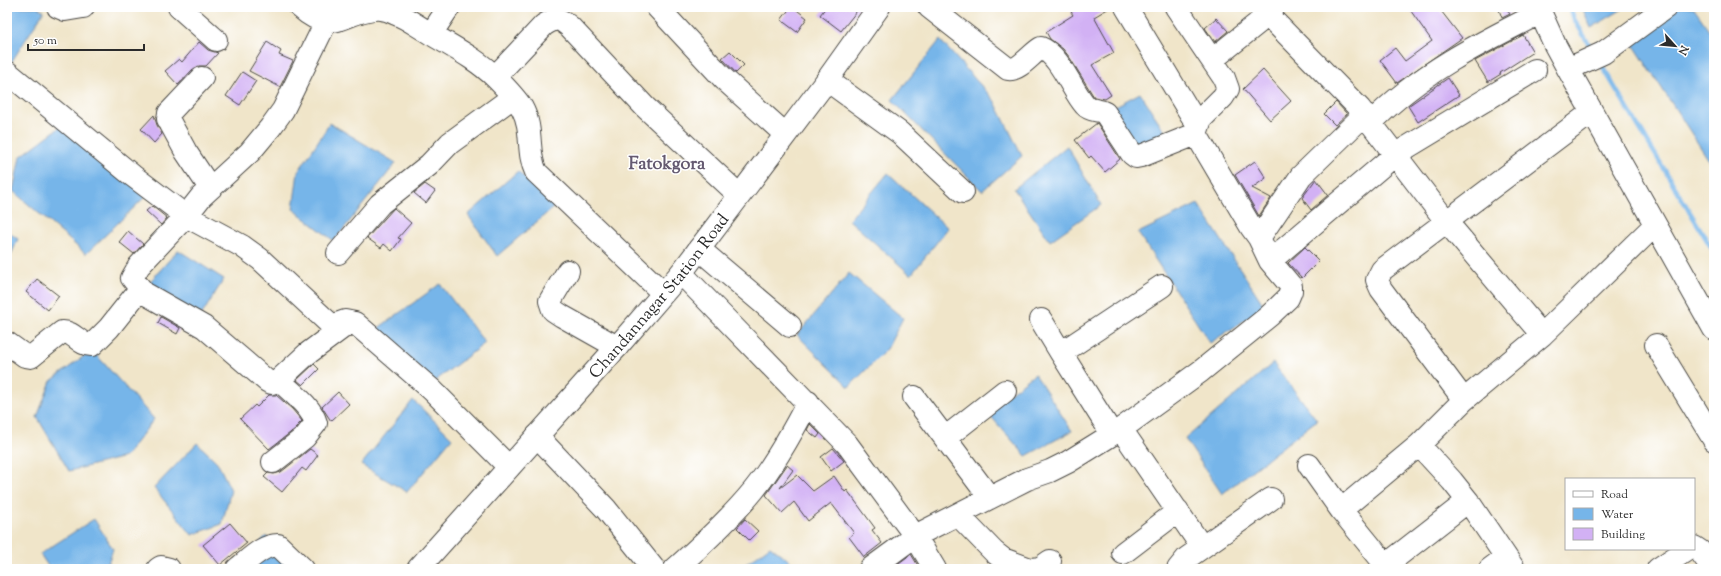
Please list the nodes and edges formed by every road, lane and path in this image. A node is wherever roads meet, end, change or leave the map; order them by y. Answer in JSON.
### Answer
{"nodes":[{"id":1,"x":58,"y":7,"type":"edge"},
{"id":2,"x":83,"y":7,"type":"edge"},
{"id":3,"x":179,"y":7,"type":"edge"},
{"id":4,"x":300,"y":7,"type":"edge"},
{"id":5,"x":449,"y":7,"type":"edge"},
{"id":6,"x":657,"y":7,"type":"edge"},
{"id":7,"x":879,"y":7,"type":"edge"},
{"id":8,"x":929,"y":7,"type":"edge"},
{"id":9,"x":1126,"y":7,"type":"edge"},
{"id":10,"x":1176,"y":7,"type":"edge"},
{"id":11,"x":1666,"y":7,"type":"edge"},
{"id":12,"x":372,"y":8,"type":"edge"},
{"id":13,"x":1267,"y":10,"type":"edge"},
{"id":14,"x":1539,"y":10,"type":"edge"},
{"id":15,"x":326,"y":22,"type":"junction"},
{"id":16,"x":431,"y":34,"type":"junction"},
{"id":17,"x":216,"y":40,"type":"dead end"},
{"id":18,"x":1212,"y":60,"type":"junction"},
{"id":19,"x":1586,"y":60,"type":"junction"},
{"id":20,"x":1535,"y":70,"type":"dead end"},
{"id":21,"x":7,"y":72,"type":"edge"},
{"id":22,"x":495,"y":77,"type":"junction"},
{"id":23,"x":202,"y":78,"type":"dead end"},
{"id":24,"x":827,"y":80,"type":"junction"},
{"id":25,"x":513,"y":97,"type":"junction"},
{"id":26,"x":1592,"y":112,"type":"junction"},
{"id":27,"x":1368,"y":119,"type":"junction"},
{"id":28,"x":1197,"y":130,"type":"junction"},
{"id":29,"x":785,"y":134,"type":"junction"},
{"id":30,"x":1396,"y":154,"type":"junction"},
{"id":31,"x":210,"y":188,"type":"junction"},
{"id":32,"x":963,"y":192,"type":"dead end"},
{"id":33,"x":739,"y":195,"type":"junction"},
{"id":34,"x":186,"y":216,"type":"junction"},
{"id":35,"x":1446,"y":221,"type":"junction"},
{"id":36,"x":1655,"y":225,"type":"junction"},
{"id":37,"x":1259,"y":238,"type":"junction"},
{"id":38,"x":698,"y":249,"type":"junction"},
{"id":39,"x":338,"y":253,"type":"dead end"},
{"id":40,"x":1270,"y":261,"type":"junction"},
{"id":41,"x":568,"y":271,"type":"dead end"},
{"id":42,"x":681,"y":273,"type":"junction"},
{"id":43,"x":1162,"y":286,"type":"dead end"},
{"id":44,"x":140,"y":289,"type":"junction"},
{"id":45,"x":663,"y":293,"type":"junction"},
{"id":46,"x":1041,"y":320,"type":"dead end"},
{"id":47,"x":350,"y":322,"type":"junction"},
{"id":48,"x":790,"y":326,"type":"dead end"},
{"id":49,"x":1714,"y":329,"type":"edge"},
{"id":50,"x":1542,"y":335,"type":"junction"},
{"id":51,"x":7,"y":343,"type":"edge"},
{"id":52,"x":1656,"y":345,"type":"dead end"},
{"id":53,"x":617,"y":347,"type":"junction"},
{"id":54,"x":1061,"y":353,"type":"junction"},
{"id":55,"x":279,"y":380,"type":"junction"},
{"id":56,"x":1005,"y":391,"type":"dead end"},
{"id":57,"x":914,"y":397,"type":"dead end"},
{"id":58,"x":1464,"y":400,"type":"junction"},
{"id":59,"x":808,"y":402,"type":"junction"},
{"id":60,"x":1117,"y":431,"type":"junction"},
{"id":61,"x":537,"y":436,"type":"junction"},
{"id":62,"x":945,"y":438,"type":"junction"},
{"id":63,"x":1714,"y":440,"type":"edge"},
{"id":64,"x":1419,"y":445,"type":"junction"},
{"id":65,"x":273,"y":462,"type":"dead end"},
{"id":66,"x":1309,"y":465,"type":"dead end"},
{"id":67,"x":508,"y":467,"type":"junction"},
{"id":68,"x":990,"y":498,"type":"junction"},
{"id":69,"x":1271,"y":499,"type":"dead end"},
{"id":70,"x":1468,"y":501,"type":"junction"},
{"id":71,"x":1341,"y":510,"type":"junction"},
{"id":72,"x":1178,"y":511,"type":"junction"},
{"id":73,"x":958,"y":515,"type":"junction"},
{"id":74,"x":915,"y":536,"type":"junction"},
{"id":75,"x":1202,"y":547,"type":"junction"},
{"id":76,"x":1695,"y":548,"type":"edge"},
{"id":77,"x":1686,"y":550,"type":"edge"},
{"id":78,"x":1123,"y":553,"type":"dead end"},
{"id":79,"x":1503,"y":565,"type":"edge"},
{"id":80,"x":1037,"y":566,"type":"edge"},
{"id":81,"x":1388,"y":567,"type":"edge"},
{"id":82,"x":158,"y":569,"type":"edge"},
{"id":83,"x":169,"y":569,"type":"edge"},
{"id":84,"x":237,"y":569,"type":"edge"},
{"id":85,"x":303,"y":569,"type":"edge"},
{"id":86,"x":418,"y":569,"type":"edge"},
{"id":87,"x":654,"y":569,"type":"edge"},
{"id":88,"x":676,"y":569,"type":"edge"},
{"id":89,"x":870,"y":569,"type":"edge"},
{"id":90,"x":935,"y":569,"type":"edge"},
{"id":91,"x":1178,"y":569,"type":"edge"},
{"id":92,"x":1658,"y":569,"type":"edge"},
{"id":93,"x":1713,"y":569,"type":"edge"}],
"edges":[{"from":1,"to":2,"type":"street"},
{"from":3,"to":17,"type":"street"},
{"from":4,"to":15,"type":"street"},
{"from":5,"to":16,"type":"street"},
{"from":6,"to":29,"type":"street"},
{"from":7,"to":24,"type":"street","name":"Chandannagar Station Road"},
{"from":8,"to":28,"type":"street"},
{"from":9,"to":28,"type":"street"},
{"from":10,"to":18,"type":"street"},
{"from":11,"to":19,"type":"street"},
{"from":12,"to":15,"type":"street"},
{"from":12,"to":16,"type":"street"},
{"from":13,"to":18,"type":"street"},
{"from":13,"to":27,"type":"street"},
{"from":14,"to":19,"type":"street"},
{"from":14,"to":27,"type":"street"},
{"from":15,"to":31,"type":"street"},
{"from":16,"to":22,"type":"street"},
{"from":18,"to":28,"type":"street"},
{"from":19,"to":26,"type":"street"},
{"from":20,"to":30,"type":"street"},
{"from":21,"to":34,"type":"street"},
{"from":22,"to":25,"type":"street"},
{"from":22,"to":33,"type":"street"},
{"from":23,"to":31,"type":"street"},
{"from":24,"to":29,"type":"street","name":"Chandannagar Station Road"},
{"from":24,"to":32,"type":"street"},
{"from":25,"to":39,"type":"street"},
{"from":25,"to":45,"type":"street"},
{"from":26,"to":35,"type":"street"},
{"from":26,"to":36,"type":"street"},
{"from":27,"to":30,"type":"street"},
{"from":27,"to":37,"type":"street"},
{"from":28,"to":37,"type":"street"},
{"from":29,"to":33,"type":"street","name":"Chandannagar Station Road"},
{"from":30,"to":35,"type":"street"},
{"from":30,"to":40,"type":"street"},
{"from":31,"to":34,"type":"street"},
{"from":33,"to":38,"type":"street","name":"Chandannagar Station Road"},
{"from":34,"to":44,"type":"street"},
{"from":34,"to":47,"type":"street"},
{"from":35,"to":50,"type":"street"},
{"from":35,"to":58,"type":"street"},
{"from":36,"to":49,"type":"street"},
{"from":36,"to":50,"type":"street"},
{"from":37,"to":40,"type":"street"},
{"from":38,"to":42,"type":"street","name":"Chandannagar Station Road"},
{"from":38,"to":48,"type":"street"},
{"from":40,"to":60,"type":"street"},
{"from":41,"to":53,"type":"street"},
{"from":42,"to":45,"type":"street","name":"Chandannagar Station Road"},
{"from":42,"to":59,"type":"street"},
{"from":43,"to":54,"type":"street"},
{"from":44,"to":51,"type":"street"},
{"from":44,"to":55,"type":"street"},
{"from":45,"to":53,"type":"street","name":"Chandannagar Station Road"},
{"from":46,"to":54,"type":"street"},
{"from":47,"to":55,"type":"street"},
{"from":47,"to":67,"type":"street"},
{"from":50,"to":58,"type":"street"},
{"from":52,"to":63,"type":"street"},
{"from":53,"to":61,"type":"street","name":"Chandannagar Station Road"},
{"from":54,"to":60,"type":"street"},
{"from":55,"to":65,"type":"street"},
{"from":56,"to":62,"type":"street"},
{"from":57,"to":62,"type":"street"},
{"from":58,"to":64,"type":"street"},
{"from":59,"to":74,"type":"street"},
{"from":59,"to":88,"type":"street"},
{"from":60,"to":68,"type":"street"},
{"from":60,"to":72,"type":"street"},
{"from":61,"to":67,"type":"street","name":"Chandannagar Station Road"},
{"from":61,"to":87,"type":"street"},
{"from":62,"to":68,"type":"street"},
{"from":64,"to":70,"type":"street"},
{"from":64,"to":71,"type":"street"},
{"from":66,"to":71,"type":"street"},
{"from":67,"to":86,"type":"street","name":"Chandannagar Station Road"},
{"from":68,"to":73,"type":"street"},
{"from":69,"to":75,"type":"street"},
{"from":70,"to":79,"type":"street"},
{"from":70,"to":81,"type":"street"},
{"from":71,"to":81,"type":"street"},
{"from":72,"to":75,"type":"street"},
{"from":72,"to":78,"type":"street"},
{"from":73,"to":74,"type":"street"},
{"from":73,"to":80,"type":"street"},
{"from":74,"to":89,"type":"street"},
{"from":74,"to":90,"type":"street"},
{"from":75,"to":91,"type":"street"},
{"from":76,"to":93,"type":"street"},
{"from":77,"to":92,"type":"street"},
{"from":82,"to":83,"type":"street"},
{"from":84,"to":85,"type":"street"}]}
